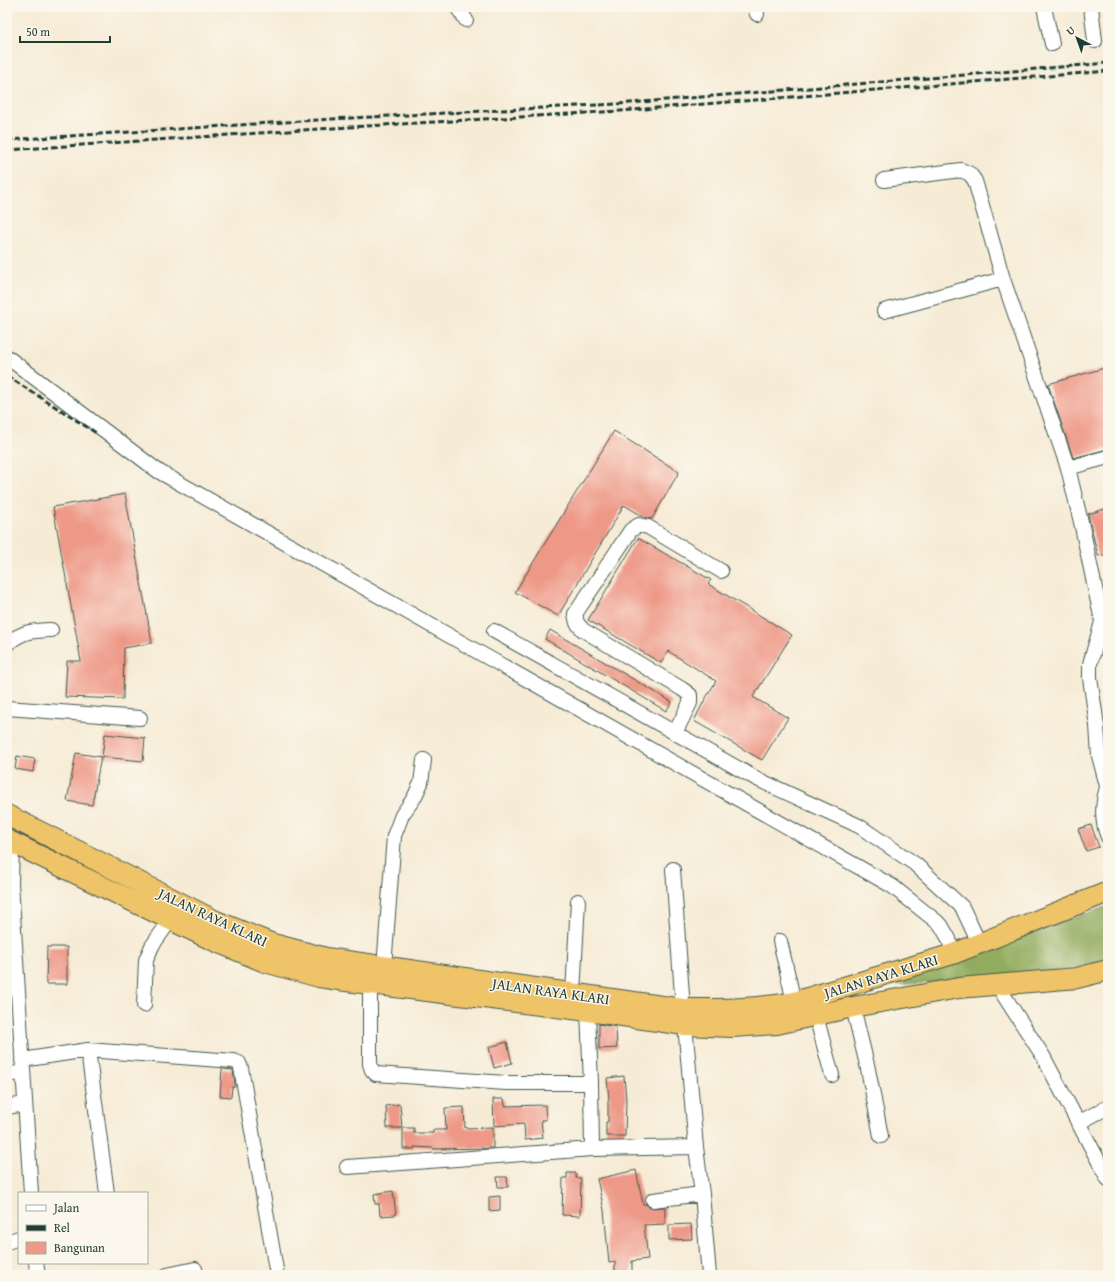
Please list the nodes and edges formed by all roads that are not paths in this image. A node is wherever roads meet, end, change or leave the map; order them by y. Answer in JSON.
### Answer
{"nodes":[{"id":1,"x":456,"y":7,"type":"edge"},
{"id":2,"x":1044,"y":7,"type":"edge"},
{"id":3,"x":1091,"y":7,"type":"edge"},
{"id":4,"x":466,"y":20,"type":"dead end"},
{"id":5,"x":1095,"y":41,"type":"dead end"},
{"id":6,"x":1052,"y":44,"type":"dead end"},
{"id":7,"x":884,"y":180,"type":"dead end"},
{"id":8,"x":1003,"y":279,"type":"junction"},
{"id":9,"x":884,"y":311,"type":"dead end"},
{"id":10,"x":7,"y":357,"type":"edge"},
{"id":11,"x":1108,"y":457,"type":"edge"},
{"id":12,"x":1068,"y":468,"type":"junction"},
{"id":13,"x":721,"y":571,"type":"dead end"},
{"id":14,"x":1105,"y":620,"type":"edge"},
{"id":15,"x":51,"y":630,"type":"dead end"},
{"id":16,"x":494,"y":631,"type":"dead end"},
{"id":17,"x":1108,"y":642,"type":"edge"},
{"id":18,"x":7,"y":644,"type":"edge"},
{"id":19,"x":7,"y":708,"type":"edge"},
{"id":20,"x":140,"y":718,"type":"dead end"},
{"id":21,"x":675,"y":733,"type":"junction"},
{"id":22,"x":424,"y":760,"type":"dead end"},
{"id":23,"x":1108,"y":785,"type":"edge"},
{"id":24,"x":7,"y":815,"type":"edge"},
{"id":25,"x":1108,"y":837,"type":"edge"},
{"id":26,"x":10,"y":842,"type":"edge"},
{"id":27,"x":672,"y":869,"type":"dead end"},
{"id":28,"x":1108,"y":892,"type":"edge"},
{"id":29,"x":1108,"y":897,"type":"edge"},
{"id":30,"x":578,"y":901,"type":"dead end"},
{"id":31,"x":171,"y":920,"type":"junction"},
{"id":32,"x":1032,"y":921,"type":"junction"},
{"id":33,"x":780,"y":942,"type":"dead end"},
{"id":34,"x":979,"y":943,"type":"junction"},
{"id":35,"x":953,"y":954,"type":"junction"},
{"id":36,"x":384,"y":967,"type":"junction"},
{"id":37,"x":1108,"y":968,"type":"edge"},
{"id":38,"x":370,"y":984,"type":"junction"},
{"id":39,"x":997,"y":985,"type":"junction"},
{"id":40,"x":573,"y":994,"type":"junction"},
{"id":41,"x":794,"y":1002,"type":"junction"},
{"id":42,"x":144,"y":1005,"type":"dead end"},
{"id":43,"x":853,"y":1007,"type":"junction"},
{"id":44,"x":588,"y":1011,"type":"junction"},
{"id":45,"x":816,"y":1016,"type":"junction"},
{"id":46,"x":684,"y":1017,"type":"junction"},
{"id":47,"x":88,"y":1050,"type":"junction"},
{"id":48,"x":22,"y":1066,"type":"junction"},
{"id":49,"x":7,"y":1074,"type":"edge"},
{"id":50,"x":832,"y":1075,"type":"dead end"},
{"id":51,"x":591,"y":1083,"type":"junction"},
{"id":52,"x":25,"y":1104,"type":"junction"},
{"id":53,"x":7,"y":1107,"type":"edge"},
{"id":54,"x":1108,"y":1107,"type":"edge"},
{"id":55,"x":1078,"y":1123,"type":"junction"},
{"id":56,"x":880,"y":1136,"type":"dead end"},
{"id":57,"x":696,"y":1147,"type":"junction"},
{"id":58,"x":592,"y":1149,"type":"junction"},
{"id":59,"x":347,"y":1167,"type":"dead end"},
{"id":60,"x":1108,"y":1179,"type":"edge"},
{"id":61,"x":31,"y":1192,"type":"edge"},
{"id":62,"x":108,"y":1192,"type":"edge"},
{"id":63,"x":702,"y":1194,"type":"junction"},
{"id":64,"x":653,"y":1200,"type":"dead end"},
{"id":65,"x":18,"y":1238,"type":"edge"},
{"id":66,"x":7,"y":1242,"type":"edge"},
{"id":67,"x":36,"y":1264,"type":"edge"},
{"id":68,"x":195,"y":1269,"type":"dead end"},
{"id":69,"x":38,"y":1275,"type":"edge"},
{"id":70,"x":167,"y":1275,"type":"edge"},
{"id":71,"x":276,"y":1275,"type":"edge"},
{"id":72,"x":709,"y":1275,"type":"edge"}],
"edges":[{"from":1,"to":4,"type":"street"},
{"from":2,"to":6,"type":"street"},
{"from":3,"to":5,"type":"street"},
{"from":7,"to":8,"type":"street"},
{"from":8,"to":9,"type":"street"},
{"from":8,"to":12,"type":"street"},
{"from":10,"to":35,"type":"street"},
{"from":11,"to":12,"type":"street"},
{"from":12,"to":14,"type":"street"},
{"from":13,"to":21,"type":"street"},
{"from":14,"to":17,"type":"street"},
{"from":14,"to":23,"type":"street"},
{"from":15,"to":18,"type":"street"},
{"from":16,"to":21,"type":"street"},
{"from":19,"to":20,"type":"street"},
{"from":21,"to":34,"type":"street"},
{"from":22,"to":36,"type":"street"},
{"from":23,"to":25,"type":"street"},
{"from":24,"to":36,"type":"highway","name":"JALAN RAYA KLARI"},
{"from":26,"to":31,"type":"highway","name":"JALAN RAYA KLARI"},
{"from":26,"to":48,"type":"street"},
{"from":27,"to":46,"type":"street"},
{"from":28,"to":32,"type":"highway","name":"JALAN RAYA KLARI"},
{"from":29,"to":32,"type":"highway"},
{"from":30,"to":40,"type":"street"},
{"from":31,"to":38,"type":"highway","name":"JALAN RAYA KLARI"},
{"from":31,"to":42,"type":"street"},
{"from":32,"to":34,"type":"highway","name":"JALAN RAYA KLARI"},
{"from":33,"to":41,"type":"street"},
{"from":34,"to":35,"type":"highway","name":"JALAN RAYA KLARI"},
{"from":35,"to":41,"type":"highway","name":"JALAN RAYA KLARI"},
{"from":36,"to":40,"type":"highway","name":"JALAN RAYA KLARI"},
{"from":37,"to":39,"type":"highway","name":"JALAN RAYA KLARI"},
{"from":38,"to":44,"type":"highway","name":"JALAN RAYA KLARI"},
{"from":38,"to":51,"type":"street"},
{"from":39,"to":43,"type":"highway","name":"JALAN RAYA KLARI"},
{"from":39,"to":55,"type":"street"},
{"from":40,"to":46,"type":"highway","name":"JALAN RAYA KLARI"},
{"from":41,"to":46,"type":"highway","name":"JALAN RAYA KLARI"},
{"from":43,"to":45,"type":"highway","name":"JALAN RAYA KLARI"},
{"from":43,"to":56,"type":"street"},
{"from":44,"to":46,"type":"highway","name":"JALAN RAYA KLARI"},
{"from":44,"to":51,"type":"street"},
{"from":45,"to":46,"type":"highway","name":"JALAN RAYA KLARI"},
{"from":45,"to":50,"type":"street"},
{"from":46,"to":57,"type":"street"},
{"from":47,"to":48,"type":"street"},
{"from":47,"to":62,"type":"street"},
{"from":47,"to":71,"type":"street"},
{"from":48,"to":49,"type":"street"},
{"from":48,"to":52,"type":"street"},
{"from":51,"to":58,"type":"street"},
{"from":52,"to":53,"type":"street"},
{"from":52,"to":61,"type":"street"},
{"from":54,"to":55,"type":"street"},
{"from":55,"to":60,"type":"street"},
{"from":57,"to":58,"type":"street"},
{"from":57,"to":63,"type":"street"},
{"from":58,"to":59,"type":"street"},
{"from":63,"to":64,"type":"street"},
{"from":63,"to":72,"type":"street"},
{"from":65,"to":66,"type":"street"},
{"from":67,"to":69,"type":"street"},
{"from":68,"to":70,"type":"street"}]}
